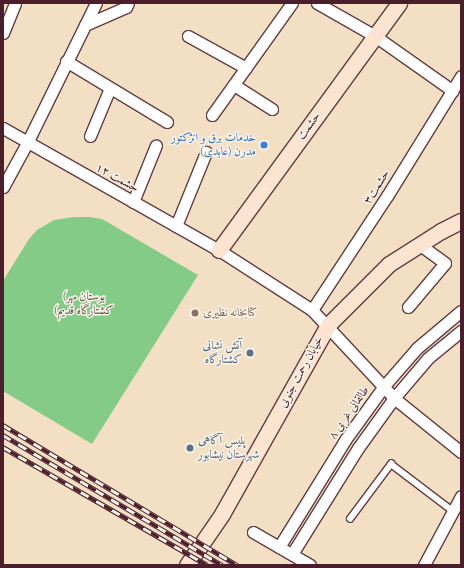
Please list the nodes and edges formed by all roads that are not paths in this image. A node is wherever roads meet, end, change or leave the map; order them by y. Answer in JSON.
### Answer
{"nodes":[{"id":1,"x":15,"y":3,"type":"edge"},
{"id":2,"x":96,"y":3,"type":"edge"},
{"id":3,"x":128,"y":3,"type":"edge"},
{"id":4,"x":292,"y":3,"type":"edge"},
{"id":5,"x":317,"y":3,"type":"edge"},
{"id":6,"x":399,"y":3,"type":"edge"},
{"id":7,"x":85,"y":25,"type":"junction"},
{"id":8,"x":3,"y":33,"type":"edge"},
{"id":9,"x":188,"y":36,"type":"dead end"},
{"id":10,"x":374,"y":36,"type":"junction"},
{"id":11,"x":66,"y":61,"type":"junction"},
{"id":12,"x":246,"y":68,"type":"junction"},
{"id":13,"x":461,"y":76,"type":"edge"},
{"id":14,"x":234,"y":84,"type":"junction"},
{"id":15,"x":110,"y":88,"type":"junction"},
{"id":16,"x":453,"y":91,"type":"junction"},
{"id":17,"x":272,"y":109,"type":"dead end"},
{"id":18,"x":212,"y":115,"type":"dead end"},
{"id":19,"x":167,"y":122,"type":"dead end"},
{"id":20,"x":3,"y":128,"type":"edge"},
{"id":21,"x":90,"y":136,"type":"dead end"},
{"id":22,"x":27,"y":143,"type":"junction"},
{"id":23,"x":156,"y":145,"type":"dead end"},
{"id":24,"x":206,"y":152,"type":"dead end"},
{"id":25,"x":3,"y":187,"type":"edge"},
{"id":26,"x":133,"y":202,"type":"junction"},
{"id":27,"x":460,"y":220,"type":"edge"},
{"id":28,"x":176,"y":226,"type":"junction"},
{"id":29,"x":419,"y":244,"type":"junction"},
{"id":30,"x":219,"y":250,"type":"junction"},
{"id":31,"x":408,"y":307,"type":"dead end"},
{"id":32,"x":312,"y":310,"type":"junction"},
{"id":33,"x":461,"y":311,"type":"edge"},
{"id":34,"x":328,"y":325,"type":"junction"},
{"id":35,"x":461,"y":331,"type":"edge"},
{"id":36,"x":384,"y":386,"type":"junction"},
{"id":37,"x":394,"y":398,"type":"junction"},
{"id":38,"x":461,"y":452,"type":"edge"},
{"id":39,"x":461,"y":496,"type":"edge"},
{"id":40,"x":453,"y":511,"type":"junction"},
{"id":41,"x":350,"y":519,"type":"dead end"},
{"id":42,"x":253,"y":532,"type":"dead end"},
{"id":43,"x":279,"y":547,"type":"junction"},
{"id":44,"x":292,"y":554,"type":"junction"},
{"id":45,"x":187,"y":565,"type":"edge"},
{"id":46,"x":310,"y":565,"type":"edge"},
{"id":47,"x":424,"y":565,"type":"edge"}],
"edges":[{"from":1,"to":8,"type":"street"},
{"from":2,"to":7,"type":"street"},
{"from":3,"to":7,"type":"street"},
{"from":4,"to":12,"type":"street"},
{"from":5,"to":10,"type":"street"},
{"from":6,"to":10,"type":"street","name":"حشمت"},
{"from":7,"to":11,"type":"street"},
{"from":9,"to":12,"type":"street"},
{"from":10,"to":16,"type":"street"},
{"from":10,"to":30,"type":"street","name":"حشمت"},
{"from":11,"to":15,"type":"street"},
{"from":11,"to":22,"type":"street"},
{"from":12,"to":14,"type":"street"},
{"from":13,"to":16,"type":"street","name":"حشمت۳"},
{"from":14,"to":17,"type":"street"},
{"from":14,"to":18,"type":"street"},
{"from":15,"to":19,"type":"street"},
{"from":15,"to":21,"type":"street"},
{"from":16,"to":32,"type":"street","name":"حشمت۳"},
{"from":20,"to":22,"type":"street","name":"حشمت ۱۲"},
{"from":22,"to":25,"type":"street"},
{"from":22,"to":26,"type":"street","name":"حشمت ۱۲"},
{"from":23,"to":26,"type":"street"},
{"from":24,"to":28,"type":"street"},
{"from":26,"to":28,"type":"street","name":"حشمت ۱۲"},
{"from":27,"to":29,"type":"street","name":"خیابان رحمت جنوبی"},
{"from":28,"to":30,"type":"street","name":"حشمت ۱۲"},
{"from":29,"to":31,"type":"street"},
{"from":29,"to":34,"type":"street","name":"خیابان رحمت جنوبی"},
{"from":30,"to":32,"type":"street","name":"حشمت ۱۲"},
{"from":32,"to":34,"type":"street","name":"حشمت ۱۲"},
{"from":33,"to":36,"type":"street","name":"طالقانی غربی ۸"},
{"from":34,"to":36,"type":"street","name":"حشمت ۱۲"},
{"from":34,"to":45,"type":"street","name":"خیابان رحمت جنوبی"},
{"from":35,"to":37,"type":"street"},
{"from":36,"to":37,"type":"street","name":"حشمت ۱۲"},
{"from":36,"to":43,"type":"street","name":"طالقانی غربی ۸"},
{"from":37,"to":38,"type":"street","name":"حشمت ۱۲"},
{"from":37,"to":44,"type":"street"},
{"from":39,"to":40,"type":"street"},
{"from":40,"to":41,"type":"lane"},
{"from":40,"to":47,"type":"street"},
{"from":42,"to":43,"type":"street"},
{"from":43,"to":44,"type":"street"},
{"from":44,"to":46,"type":"street"}]}
